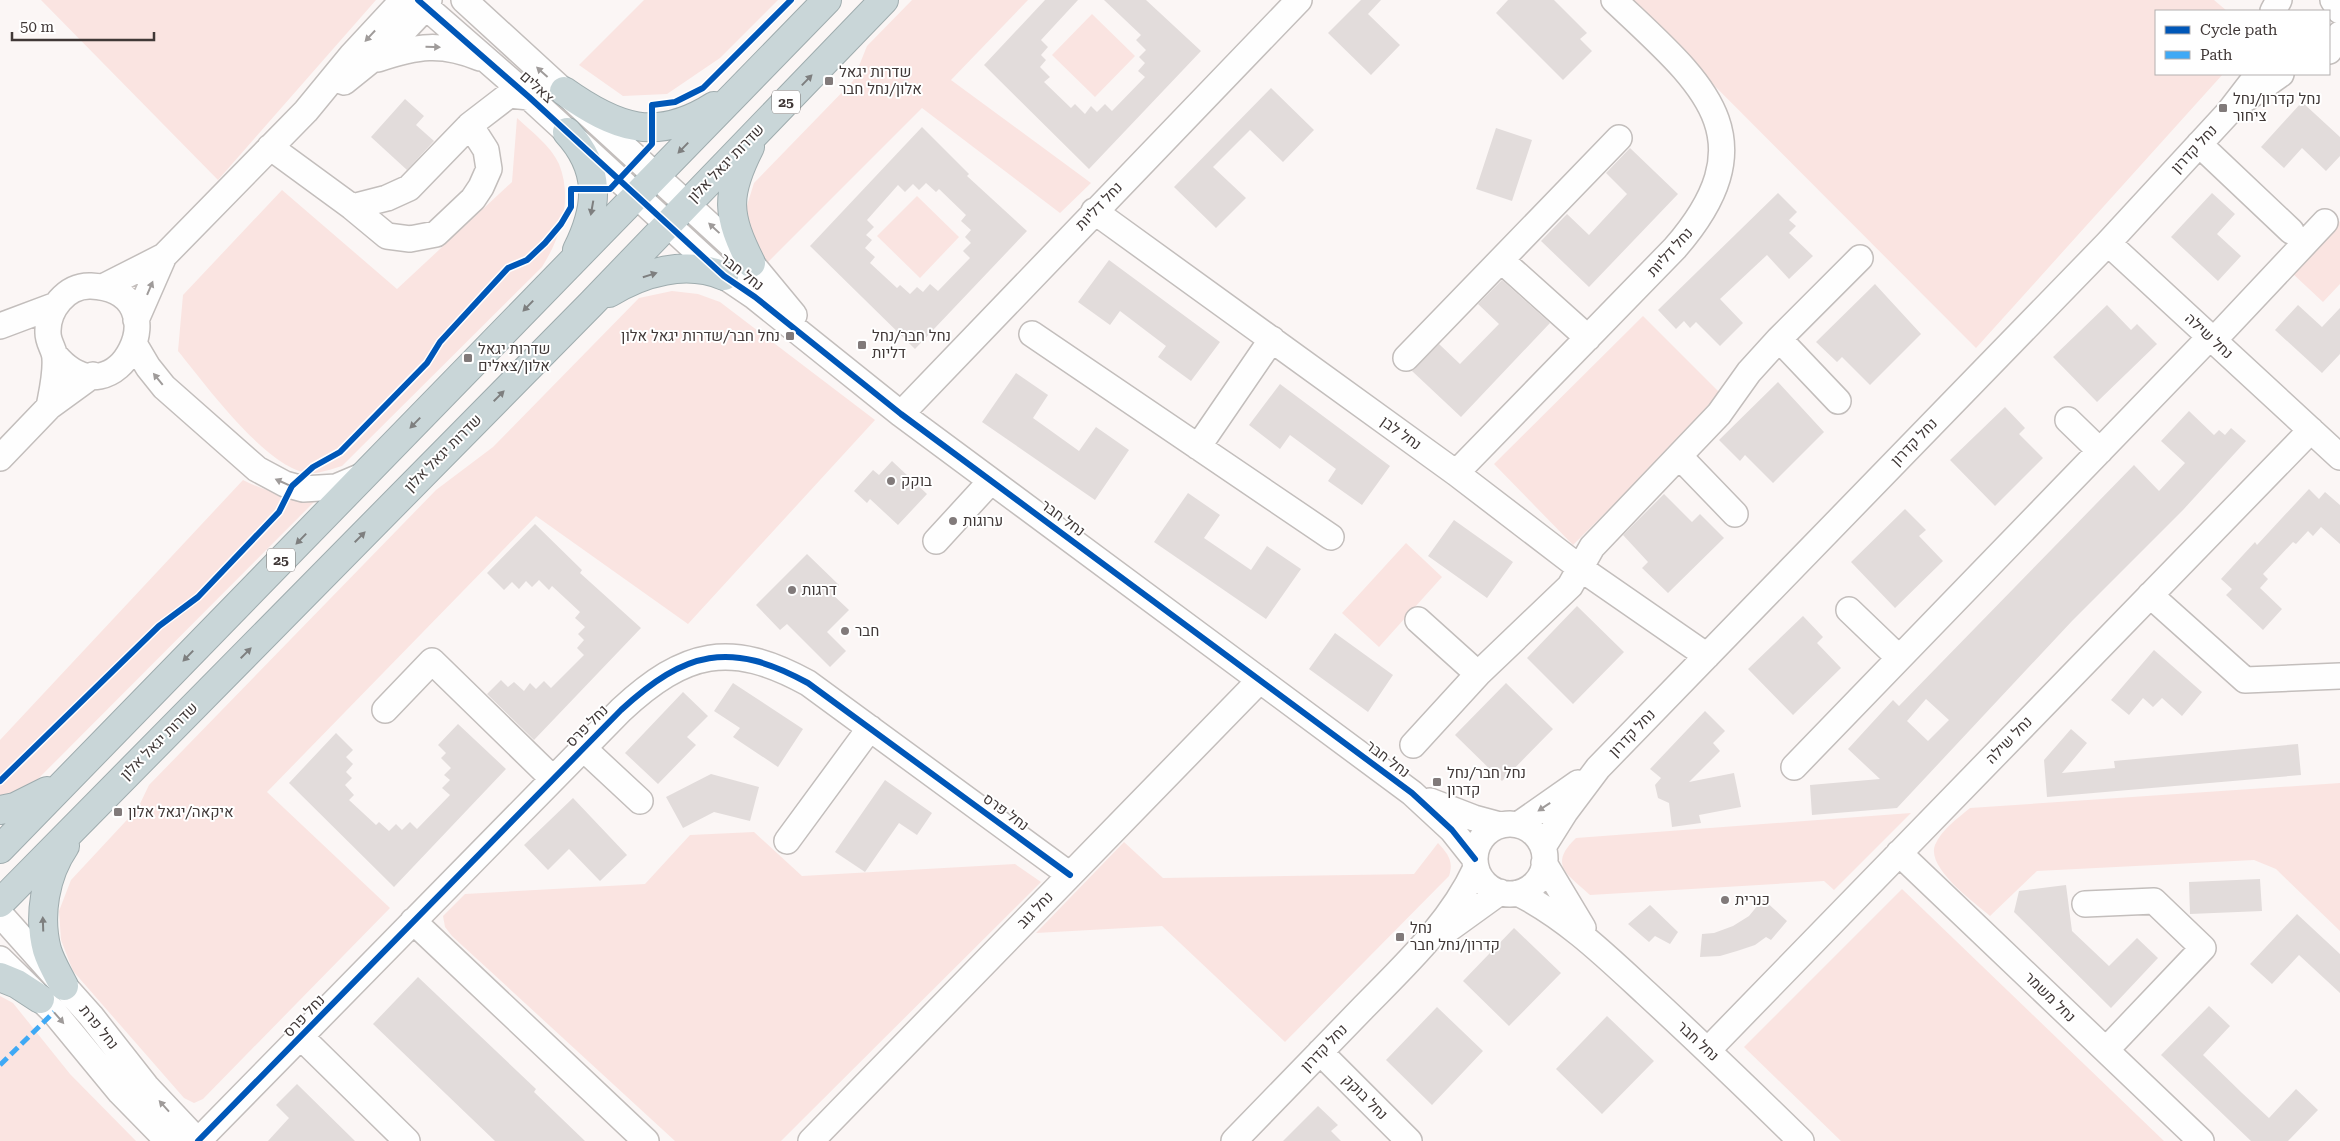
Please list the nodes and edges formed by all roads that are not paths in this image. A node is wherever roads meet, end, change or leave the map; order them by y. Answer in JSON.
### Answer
{"nodes":[{"id":1,"x":464,"y":0,"type":"edge"},
{"id":2,"x":827,"y":0,"type":"edge"},
{"id":3,"x":884,"y":0,"type":"edge"},
{"id":4,"x":1614,"y":0,"type":"edge"},
{"id":5,"x":2333,"y":0,"type":"edge"},
{"id":6,"x":419,"y":2,"type":"edge"},
{"id":7,"x":1283,"y":5,"type":"edge"},
{"id":8,"x":2340,"y":11,"type":"edge"},
{"id":9,"x":2340,"y":34,"type":"edge"},
{"id":10,"x":2330,"y":49,"type":"edge"},
{"id":11,"x":369,"y":62,"type":"junction"},
{"id":12,"x":490,"y":62,"type":"junction"},
{"id":13,"x":2257,"y":75,"type":"edge"},
{"id":14,"x":2281,"y":75,"type":"edge"},
{"id":15,"x":744,"y":85,"type":"junction"},
{"id":16,"x":564,"y":91,"type":"junction"},
{"id":17,"x":529,"y":97,"type":"junction"},
{"id":18,"x":306,"y":111,"type":"junction"},
{"id":19,"x":2228,"y":113,"type":"junction"},
{"id":20,"x":764,"y":124,"type":"junction"},
{"id":21,"x":470,"y":125,"type":"junction"},
{"id":22,"x":566,"y":132,"type":"junction"},
{"id":23,"x":1619,"y":138,"type":"dead end"},
{"id":24,"x":2199,"y":144,"type":"junction"},
{"id":25,"x":270,"y":147,"type":"junction"},
{"id":26,"x":656,"y":175,"type":"junction"},
{"id":27,"x":636,"y":196,"type":"junction"},
{"id":28,"x":687,"y":203,"type":"junction"},
{"id":29,"x":352,"y":207,"type":"junction"},
{"id":30,"x":1094,"y":211,"type":"junction"},
{"id":31,"x":2325,"y":222,"type":"dead end"},
{"id":32,"x":667,"y":225,"type":"junction"},
{"id":33,"x":2291,"y":231,"type":"dead end"},
{"id":34,"x":2108,"y":243,"type":"junction"},
{"id":35,"x":164,"y":256,"type":"junction"},
{"id":36,"x":1860,"y":258,"type":"dead end"},
{"id":37,"x":1501,"y":260,"type":"junction"},
{"id":38,"x":751,"y":263,"type":"junction"},
{"id":39,"x":562,"y":272,"type":"junction"},
{"id":40,"x":724,"y":276,"type":"junction"},
{"id":41,"x":103,"y":287,"type":"junction"},
{"id":42,"x":590,"y":304,"type":"junction"},
{"id":43,"x":56,"y":305,"type":"junction"},
{"id":44,"x":136,"y":320,"type":"junction"},
{"id":45,"x":0,"y":326,"type":"edge"},
{"id":46,"x":1032,"y":334,"type":"dead end"},
{"id":47,"x":1588,"y":338,"type":"junction"},
{"id":48,"x":1272,"y":339,"type":"junction"},
{"id":49,"x":1779,"y":339,"type":"junction"},
{"id":50,"x":2212,"y":339,"type":"junction"},
{"id":51,"x":135,"y":345,"type":"junction"},
{"id":52,"x":55,"y":355,"type":"junction"},
{"id":53,"x":828,"y":355,"type":"junction"},
{"id":54,"x":1406,"y":358,"type":"dead end"},
{"id":55,"x":93,"y":375,"type":"junction"},
{"id":56,"x":1838,"y":400,"type":"dead end"},
{"id":57,"x":49,"y":408,"type":"junction"},
{"id":58,"x":901,"y":414,"type":"junction"},
{"id":59,"x":2068,"y":420,"type":"dead end"},
{"id":60,"x":2310,"y":430,"type":"junction"},
{"id":61,"x":1198,"y":447,"type":"junction"},
{"id":62,"x":2100,"y":451,"type":"junction"},
{"id":63,"x":1679,"y":456,"type":"junction"},
{"id":64,"x":2340,"y":457,"type":"edge"},
{"id":65,"x":0,"y":458,"type":"edge"},
{"id":66,"x":1456,"y":473,"type":"junction"},
{"id":67,"x":362,"y":476,"type":"junction"},
{"id":68,"x":990,"y":480,"type":"junction"},
{"id":69,"x":1735,"y":514,"type":"dead end"},
{"id":70,"x":1331,"y":537,"type":"dead end"},
{"id":71,"x":936,"y":541,"type":"dead end"},
{"id":72,"x":1580,"y":568,"type":"junction"},
{"id":73,"x":2150,"y":595,"type":"junction"},
{"id":74,"x":1849,"y":610,"type":"dead end"},
{"id":75,"x":1418,"y":620,"type":"dead end"},
{"id":76,"x":1707,"y":656,"type":"junction"},
{"id":77,"x":1899,"y":658,"type":"junction"},
{"id":78,"x":1478,"y":674,"type":"junction"},
{"id":79,"x":2340,"y":676,"type":"edge"},
{"id":80,"x":1260,"y":680,"type":"junction"},
{"id":81,"x":385,"y":710,"type":"dead end"},
{"id":82,"x":870,"y":728,"type":"junction"},
{"id":83,"x":1413,"y":745,"type":"dead end"},
{"id":84,"x":583,"y":748,"type":"junction"},
{"id":85,"x":1794,"y":767,"type":"dead end"},
{"id":86,"x":1598,"y":768,"type":"junction"},
{"id":87,"x":553,"y":779,"type":"junction"},
{"id":88,"x":64,"y":782,"type":"junction"},
{"id":89,"x":1412,"y":792,"type":"junction"},
{"id":90,"x":640,"y":801,"type":"dead end"},
{"id":91,"x":0,"y":810,"type":"edge"},
{"id":92,"x":89,"y":812,"type":"junction"},
{"id":93,"x":1509,"y":825,"type":"junction"},
{"id":94,"x":787,"y":841,"type":"dead end"},
{"id":95,"x":0,"y":849,"type":"edge"},
{"id":96,"x":1899,"y":853,"type":"junction"},
{"id":97,"x":1543,"y":855,"type":"junction"},
{"id":98,"x":1475,"y":864,"type":"junction"},
{"id":99,"x":1070,"y":875,"type":"junction"},
{"id":100,"x":1509,"y":893,"type":"junction"},
{"id":101,"x":0,"y":903,"type":"edge"},
{"id":102,"x":2085,"y":904,"type":"dead end"},
{"id":103,"x":0,"y":914,"type":"edge"},
{"id":104,"x":413,"y":921,"type":"junction"},
{"id":105,"x":1592,"y":943,"type":"junction"},
{"id":106,"x":1414,"y":955,"type":"junction"},
{"id":107,"x":0,"y":959,"type":"edge"},
{"id":108,"x":0,"y":977,"type":"edge"},
{"id":109,"x":64,"y":986,"type":"junction"},
{"id":110,"x":40,"y":999,"type":"junction"},
{"id":111,"x":301,"y":1037,"type":"junction"},
{"id":112,"x":1708,"y":1050,"type":"junction"},
{"id":113,"x":2106,"y":1050,"type":"junction"},
{"id":114,"x":1320,"y":1052,"type":"junction"},
{"id":115,"x":168,"y":1141,"type":"edge"},
{"id":116,"x":198,"y":1141,"type":"edge"},
{"id":117,"x":407,"y":1141,"type":"edge"},
{"id":118,"x":646,"y":1141,"type":"edge"},
{"id":119,"x":811,"y":1141,"type":"edge"},
{"id":120,"x":1234,"y":1141,"type":"edge"},
{"id":121,"x":1409,"y":1141,"type":"edge"},
{"id":122,"x":1801,"y":1141,"type":"edge"},
{"id":123,"x":2201,"y":1141,"type":"edge"}],
"edges":[{"from":16,"to":1,"type":"street","name":"צאלים","one_way":true},
{"from":2,"to":15,"type":"highway","number":"25"},
{"from":20,"to":3,"type":"highway","name":"שדרות יגאל אלון","number":"25","one_way":true},
{"from":4,"to":47,"type":"street","name":"נחל דליות"},
{"from":5,"to":8,"type":"street"},
{"from":6,"to":11,"type":"street"},
{"from":6,"to":12,"type":"street","name":"צאלים"},
{"from":6,"to":18,"type":"street","one_way":true},
{"from":7,"to":30,"type":"street","name":"נחל דליות"},
{"from":9,"to":10,"type":"street"},
{"from":11,"to":12,"type":"street","one_way":true},
{"from":11,"to":18,"type":"street"},
{"from":12,"to":17,"type":"street","name":"צאלים"},
{"from":13,"to":19,"type":"street","name":"נחל קדרון"},
{"from":14,"to":19,"type":"street","name":"נחל קדרון"},
{"from":15,"to":16,"type":"highway"},
{"from":15,"to":26,"type":"highway","number":"25","one_way":true},
{"from":16,"to":26,"type":"street","name":"צאלים"},
{"from":17,"to":21,"type":"street"},
{"from":17,"to":22,"type":"street","name":"צאלים"},
{"from":18,"to":25,"type":"street"},
{"from":19,"to":24,"type":"street","name":"נחל קדרון"},
{"from":20,"to":28,"type":"highway","name":"שדרות יגאל אלון","number":"25"},
{"from":20,"to":38,"type":"highway"},
{"from":21,"to":29,"type":"street"},
{"from":21,"to":29,"type":"street"},
{"from":22,"to":27,"type":"street","name":"צאלים"},
{"from":22,"to":39,"type":"highway","one_way":true},
{"from":23,"to":37,"type":"street"},
{"from":24,"to":33,"type":"street"},
{"from":24,"to":34,"type":"street","name":"נחל קדרון"},
{"from":25,"to":29,"type":"street"},
{"from":25,"to":35,"type":"street"},
{"from":26,"to":27,"type":"highway","number":"25"},
{"from":26,"to":28,"type":"street","name":"צאלים"},
{"from":27,"to":32,"type":"street","name":"נחל חבר"},
{"from":27,"to":39,"type":"highway","number":"25"},
{"from":28,"to":32,"type":"highway","name":"שדרות יגאל אלון","number":"25"},
{"from":38,"to":28,"type":"street","name":"נחל חבר","one_way":true},
{"from":30,"to":48,"type":"street","name":"נחל לבן"},
{"from":30,"to":58,"type":"street","name":"נחל דליות"},
{"from":31,"to":50,"type":"street"},
{"from":32,"to":40,"type":"street","name":"נחל חבר"},
{"from":32,"to":42,"type":"highway","name":"שדרות יגאל אלון","number":"25"},
{"from":34,"to":50,"type":"street","name":"נחל שילה"},
{"from":34,"to":76,"type":"street","name":"נחל קדרון"},
{"from":35,"to":41,"type":"street"},
{"from":44,"to":35,"type":"street","one_way":true},
{"from":36,"to":49,"type":"street"},
{"from":37,"to":47,"type":"street"},
{"from":37,"to":54,"type":"street"},
{"from":38,"to":53,"type":"street","name":"נחל חבר"},
{"from":39,"to":67,"type":"highway","number":"25","one_way":true},
{"from":42,"to":40,"type":"highway","one_way":true},
{"from":40,"to":53,"type":"street","name":"נחל חבר"},
{"from":41,"to":43,"type":"street"},
{"from":41,"to":44,"type":"street"},
{"from":92,"to":42,"type":"highway","name":"שדרות יגאל אלון","number":"25","one_way":true},
{"from":43,"to":45,"type":"street"},
{"from":43,"to":52,"type":"street"},
{"from":44,"to":51,"type":"street"},
{"from":46,"to":61,"type":"street"},
{"from":47,"to":66,"type":"street","name":"נחל דליות"},
{"from":48,"to":61,"type":"street"},
{"from":48,"to":66,"type":"street","name":"נחל לבן"},
{"from":49,"to":56,"type":"street"},
{"from":49,"to":63,"type":"street"},
{"from":50,"to":60,"type":"street","name":"נחל שילה"},
{"from":50,"to":62,"type":"street"},
{"from":51,"to":55,"type":"street"},
{"from":67,"to":51,"type":"street","one_way":true},
{"from":52,"to":55,"type":"street"},
{"from":52,"to":57,"type":"street"},
{"from":53,"to":58,"type":"street","name":"נחל חבר"},
{"from":55,"to":57,"type":"street"},
{"from":57,"to":65,"type":"street"},
{"from":58,"to":68,"type":"street","name":"נחל חבר"},
{"from":59,"to":62,"type":"street"},
{"from":60,"to":64,"type":"street","name":"נחל שילה"},
{"from":60,"to":73,"type":"street","name":"נחל שילה"},
{"from":61,"to":70,"type":"street"},
{"from":62,"to":77,"type":"street"},
{"from":63,"to":69,"type":"street"},
{"from":63,"to":72,"type":"street"},
{"from":66,"to":72,"type":"street","name":"נחל לבן"},
{"from":67,"to":88,"type":"highway","number":"25","one_way":true},
{"from":68,"to":71,"type":"street"},
{"from":68,"to":80,"type":"street","name":"נחל חבר"},
{"from":72,"to":76,"type":"street","name":"נחל לבן"},
{"from":72,"to":78,"type":"street"},
{"from":73,"to":79,"type":"street"},
{"from":73,"to":96,"type":"street","name":"נחל שילה"},
{"from":74,"to":77,"type":"street"},
{"from":75,"to":78,"type":"street"},
{"from":76,"to":86,"type":"street","name":"נחל קדרון"},
{"from":77,"to":85,"type":"street"},
{"from":78,"to":83,"type":"street"},
{"from":80,"to":89,"type":"street","name":"נחל חבר"},
{"from":80,"to":99,"type":"street","name":"נחל גוב"},
{"from":81,"to":87,"type":"street"},
{"from":82,"to":84,"type":"street","name":"נחל פרס"},
{"from":82,"to":94,"type":"street"},
{"from":82,"to":99,"type":"street","name":"נחל פרס"},
{"from":84,"to":87,"type":"street","name":"נחל פרס"},
{"from":84,"to":90,"type":"street"},
{"from":86,"to":93,"type":"street","name":"נחל קדרון","one_way":true},
{"from":86,"to":97,"type":"street","name":"נחל קדרון"},
{"from":87,"to":104,"type":"street","name":"נחל פרס"},
{"from":88,"to":91,"type":"highway"},
{"from":88,"to":95,"type":"highway","number":"25"},
{"from":89,"to":93,"type":"street","name":"נחל חבר"},
{"from":89,"to":98,"type":"street","name":"נחל חבר"},
{"from":92,"to":101,"type":"highway","name":"שדרות יגאל אלון","number":"25"},
{"from":109,"to":92,"type":"highway","one_way":true},
{"from":93,"to":97,"type":"street"},
{"from":93,"to":98,"type":"street"},
{"from":96,"to":112,"type":"street","name":"נחל שילה"},
{"from":96,"to":113,"type":"street","name":"נחל משמר"},
{"from":97,"to":100,"type":"street"},
{"from":97,"to":105,"type":"street","name":"נחל חבר"},
{"from":98,"to":100,"type":"street"},
{"from":98,"to":106,"type":"street","name":"נחל קדרון"},
{"from":99,"to":119,"type":"street","name":"נחל גוב"},
{"from":100,"to":105,"type":"street","name":"נחל חבר"},
{"from":100,"to":106,"type":"street","name":"נחל קדרון"},
{"from":102,"to":113,"type":"street"},
{"from":103,"to":109,"type":"street","name":"נחל פרת"},
{"from":104,"to":111,"type":"street","name":"נחל פרס"},
{"from":104,"to":118,"type":"street"},
{"from":105,"to":112,"type":"street","name":"נחל חבר"},
{"from":106,"to":114,"type":"street","name":"נחל קדרון"},
{"from":107,"to":110,"type":"street","name":"נחל פרת"},
{"from":108,"to":110,"type":"highway"},
{"from":116,"to":109,"type":"street","name":"נחל פרת","one_way":true},
{"from":110,"to":115,"type":"street","name":"נחל פרת","one_way":true},
{"from":111,"to":116,"type":"street","name":"נחל פרס"},
{"from":111,"to":117,"type":"street"},
{"from":112,"to":122,"type":"street","name":"נחל חבר"},
{"from":113,"to":123,"type":"street","name":"נחל משמר"},
{"from":114,"to":120,"type":"street","name":"נחל קדרון"},
{"from":114,"to":121,"type":"street","name":"נחל בוקק"}]}
